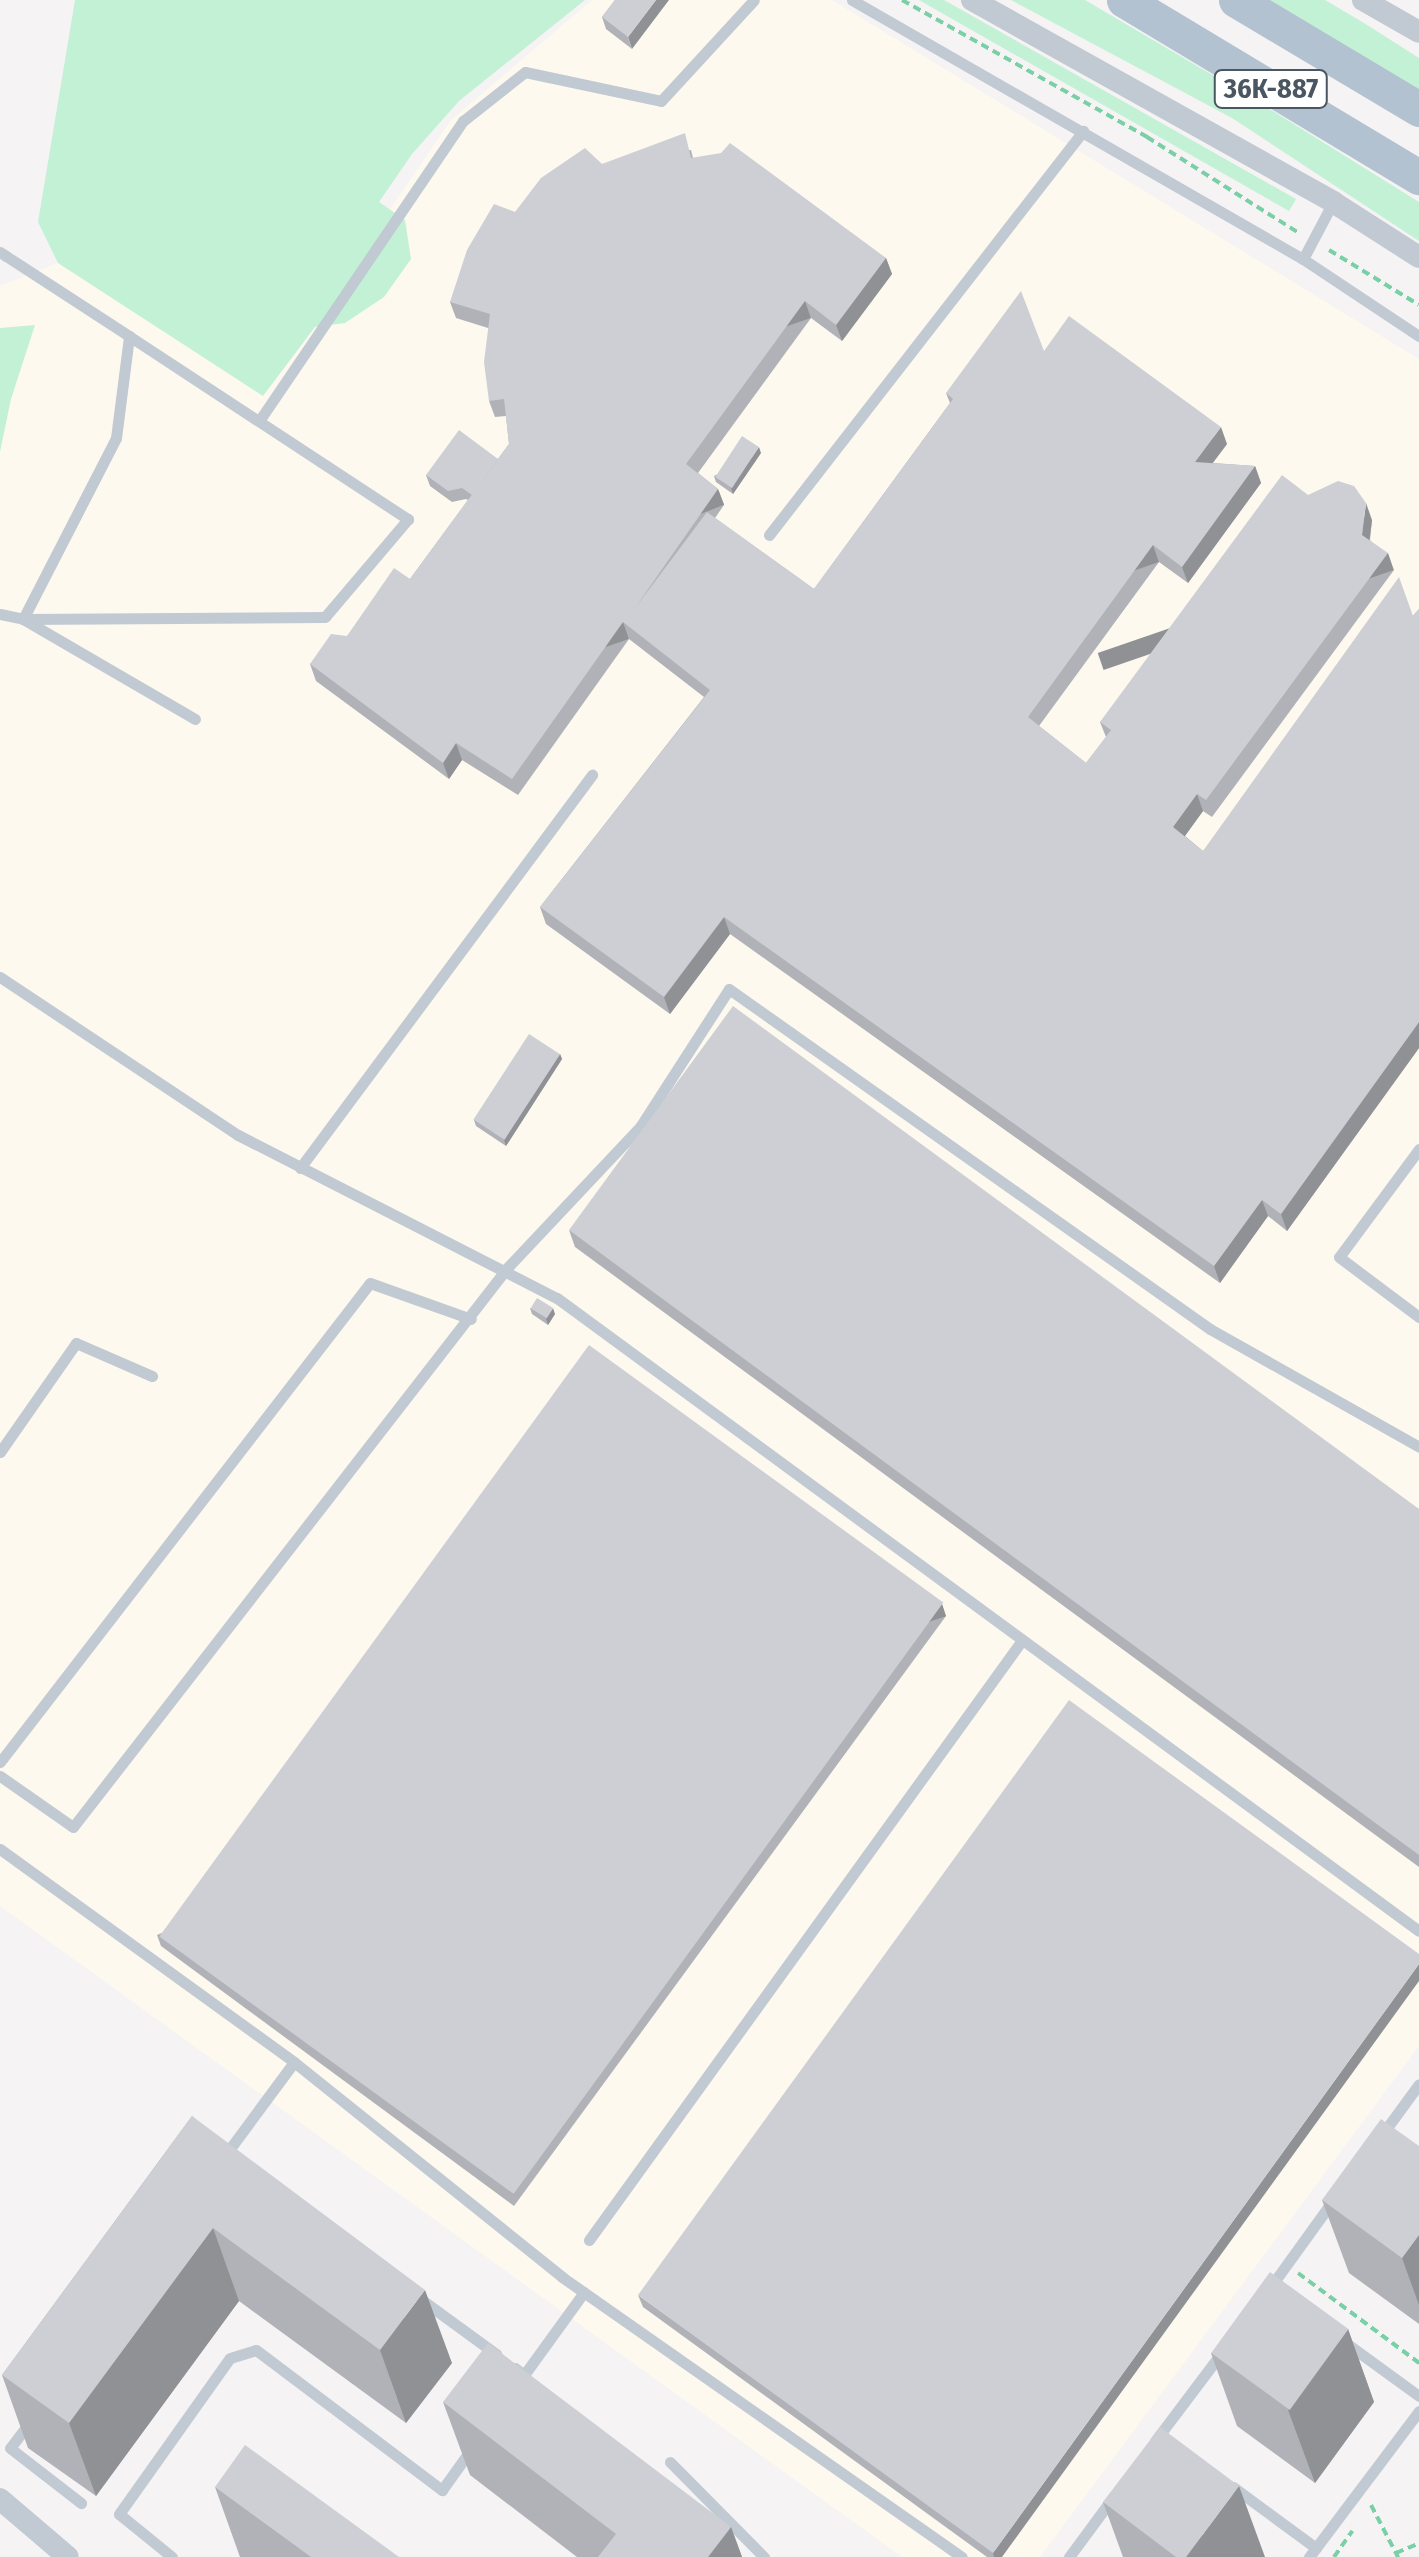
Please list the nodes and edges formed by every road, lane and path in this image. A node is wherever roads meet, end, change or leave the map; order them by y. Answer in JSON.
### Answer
{"nodes":[{"id":1,"x":754,"y":0,"type":"edge"},
{"id":2,"x":852,"y":0,"type":"edge"},
{"id":3,"x":902,"y":0,"type":"edge"},
{"id":4,"x":972,"y":0,"type":"edge"},
{"id":5,"x":1124,"y":0,"type":"edge"},
{"id":6,"x":1236,"y":0,"type":"edge"},
{"id":7,"x":1363,"y":0,"type":"edge"},
{"id":8,"x":1419,"y":32,"type":"edge"},
{"id":9,"x":1419,"y":109,"type":"edge"},
{"id":10,"x":1083,"y":131,"type":"junction"},
{"id":11,"x":1419,"y":178,"type":"edge"},
{"id":12,"x":1333,"y":202,"type":"junction"},
{"id":13,"x":1311,"y":240,"type":"junction"},
{"id":14,"x":0,"y":252,"type":"edge"},
{"id":15,"x":1419,"y":258,"type":"edge"},
{"id":16,"x":1303,"y":259,"type":"junction"},
{"id":17,"x":1419,"y":305,"type":"edge"},
{"id":18,"x":129,"y":336,"type":"junction"},
{"id":19,"x":1419,"y":336,"type":"edge"},
{"id":20,"x":258,"y":422,"type":"junction"},
{"id":21,"x":769,"y":535,"type":"dead end"},
{"id":22,"x":0,"y":614,"type":"edge"},
{"id":23,"x":23,"y":619,"type":"junction"},
{"id":24,"x":195,"y":720,"type":"dead end"},
{"id":25,"x":592,"y":775,"type":"dead end"},
{"id":26,"x":0,"y":977,"type":"edge"},
{"id":27,"x":1419,"y":1149,"type":"edge"},
{"id":28,"x":300,"y":1168,"type":"junction"},
{"id":29,"x":508,"y":1268,"type":"junction"},
{"id":30,"x":1419,"y":1317,"type":"edge"},
{"id":31,"x":471,"y":1319,"type":"junction"},
{"id":32,"x":152,"y":1376,"type":"dead end"},
{"id":33,"x":1419,"y":1446,"type":"edge"},
{"id":34,"x":0,"y":1452,"type":"edge"},
{"id":35,"x":1020,"y":1643,"type":"junction"},
{"id":36,"x":0,"y":1762,"type":"edge"},
{"id":37,"x":0,"y":1776,"type":"edge"},
{"id":38,"x":0,"y":1849,"type":"edge"},
{"id":39,"x":1419,"y":1931,"type":"edge"},
{"id":40,"x":294,"y":2062,"type":"junction"},
{"id":41,"x":1419,"y":2084,"type":"edge"},
{"id":42,"x":1386,"y":2130,"type":"junction"},
{"id":43,"x":1397,"y":2138,"type":"edge"},
{"id":44,"x":1374,"y":2144,"type":"edge"},
{"id":45,"x":224,"y":2156,"type":"junction"},
{"id":46,"x":240,"y":2168,"type":"edge"},
{"id":47,"x":213,"y":2172,"type":"edge"},
{"id":48,"x":1341,"y":2190,"type":"edge"},
{"id":49,"x":589,"y":2240,"type":"dead end"},
{"id":50,"x":1286,"y":2264,"type":"junction"},
{"id":51,"x":402,"y":2286,"type":"edge"},
{"id":52,"x":1270,"y":2287,"type":"junction"},
{"id":53,"x":584,"y":2292,"type":"junction"},
{"id":54,"x":1284,"y":2298,"type":"edge"},
{"id":55,"x":1259,"y":2302,"type":"edge"},
{"id":56,"x":1329,"y":2331,"type":"edge"},
{"id":57,"x":1226,"y":2346,"type":"edge"},
{"id":58,"x":1419,"y":2363,"type":"edge"},
{"id":59,"x":524,"y":2375,"type":"junction"},
{"id":60,"x":514,"y":2389,"type":"edge"},
{"id":61,"x":1419,"y":2396,"type":"edge"},
{"id":62,"x":44,"y":2402,"type":"edge"},
{"id":63,"x":1419,"y":2411,"type":"edge"},
{"id":64,"x":483,"y":2432,"type":"edge"},
{"id":65,"x":1161,"y":2434,"type":"junction"},
{"id":66,"x":1176,"y":2445,"type":"edge"},
{"id":67,"x":1149,"y":2449,"type":"edge"},
{"id":68,"x":670,"y":2462,"type":"dead end"},
{"id":69,"x":1126,"y":2480,"type":"edge"},
{"id":70,"x":1223,"y":2480,"type":"edge"},
{"id":71,"x":1380,"y":2493,"type":"dead end"},
{"id":72,"x":0,"y":2499,"type":"edge"},
{"id":73,"x":82,"y":2503,"type":"dead end"},
{"id":74,"x":1419,"y":2544,"type":"edge"},
{"id":75,"x":1313,"y":2552,"type":"edge"},
{"id":76,"x":1396,"y":2555,"type":"edge"},
{"id":77,"x":68,"y":2557,"type":"edge"},
{"id":78,"x":172,"y":2557,"type":"edge"},
{"id":79,"x":764,"y":2557,"type":"edge"},
{"id":80,"x":962,"y":2557,"type":"edge"},
{"id":81,"x":1069,"y":2557,"type":"edge"}],
"edges":[{"from":1,"to":20,"type":"lane"},
{"from":2,"to":10,"type":"lane"},
{"from":3,"to":13,"type":"path"},
{"from":4,"to":12,"type":"street"},
{"from":5,"to":11,"type":"main road","number":"36К-887"},
{"from":6,"to":9,"type":"main road","number":"36К-887"},
{"from":7,"to":8,"type":"street"},
{"from":10,"to":16,"type":"lane"},
{"from":10,"to":21,"type":"lane"},
{"from":12,"to":13,"type":"lane"},
{"from":12,"to":15,"type":"street"},
{"from":13,"to":16,"type":"lane"},
{"from":13,"to":17,"type":"path"},
{"from":14,"to":18,"type":"lane"},
{"from":16,"to":19,"type":"lane"},
{"from":18,"to":20,"type":"lane"},
{"from":18,"to":23,"type":"lane"},
{"from":20,"to":23,"type":"lane"},
{"from":22,"to":23,"type":"lane"},
{"from":23,"to":24,"type":"lane"},
{"from":25,"to":28,"type":"lane"},
{"from":26,"to":28,"type":"lane"},
{"from":27,"to":30,"type":"lane"},
{"from":28,"to":29,"type":"lane"},
{"from":29,"to":31,"type":"lane"},
{"from":29,"to":33,"type":"lane"},
{"from":29,"to":35,"type":"lane"},
{"from":31,"to":36,"type":"lane"},
{"from":31,"to":37,"type":"lane"},
{"from":32,"to":34,"type":"lane"},
{"from":35,"to":39,"type":"lane"},
{"from":35,"to":49,"type":"lane"},
{"from":38,"to":40,"type":"lane"},
{"from":40,"to":45,"type":"lane"},
{"from":40,"to":53,"type":"lane"},
{"from":41,"to":42,"type":"lane"},
{"from":42,"to":43,"type":"lane"},
{"from":42,"to":44,"type":"lane"},
{"from":45,"to":46,"type":"lane"},
{"from":45,"to":47,"type":"lane"},
{"from":48,"to":50,"type":"lane"},
{"from":50,"to":52,"type":"lane"},
{"from":50,"to":58,"type":"path"},
{"from":51,"to":59,"type":"lane"},
{"from":52,"to":54,"type":"lane"},
{"from":52,"to":55,"type":"lane"},
{"from":53,"to":59,"type":"lane"},
{"from":53,"to":80,"type":"lane"},
{"from":56,"to":61,"type":"lane"},
{"from":57,"to":65,"type":"lane"},
{"from":59,"to":60,"type":"lane"},
{"from":62,"to":73,"type":"lane"},
{"from":63,"to":75,"type":"lane"},
{"from":64,"to":78,"type":"lane"},
{"from":65,"to":66,"type":"lane"},
{"from":65,"to":67,"type":"lane"},
{"from":68,"to":79,"type":"lane"},
{"from":69,"to":81,"type":"lane"},
{"from":70,"to":75,"type":"lane"},
{"from":71,"to":76,"type":"path"},
{"from":72,"to":77,"type":"street"},
{"from":74,"to":76,"type":"path"}]}
